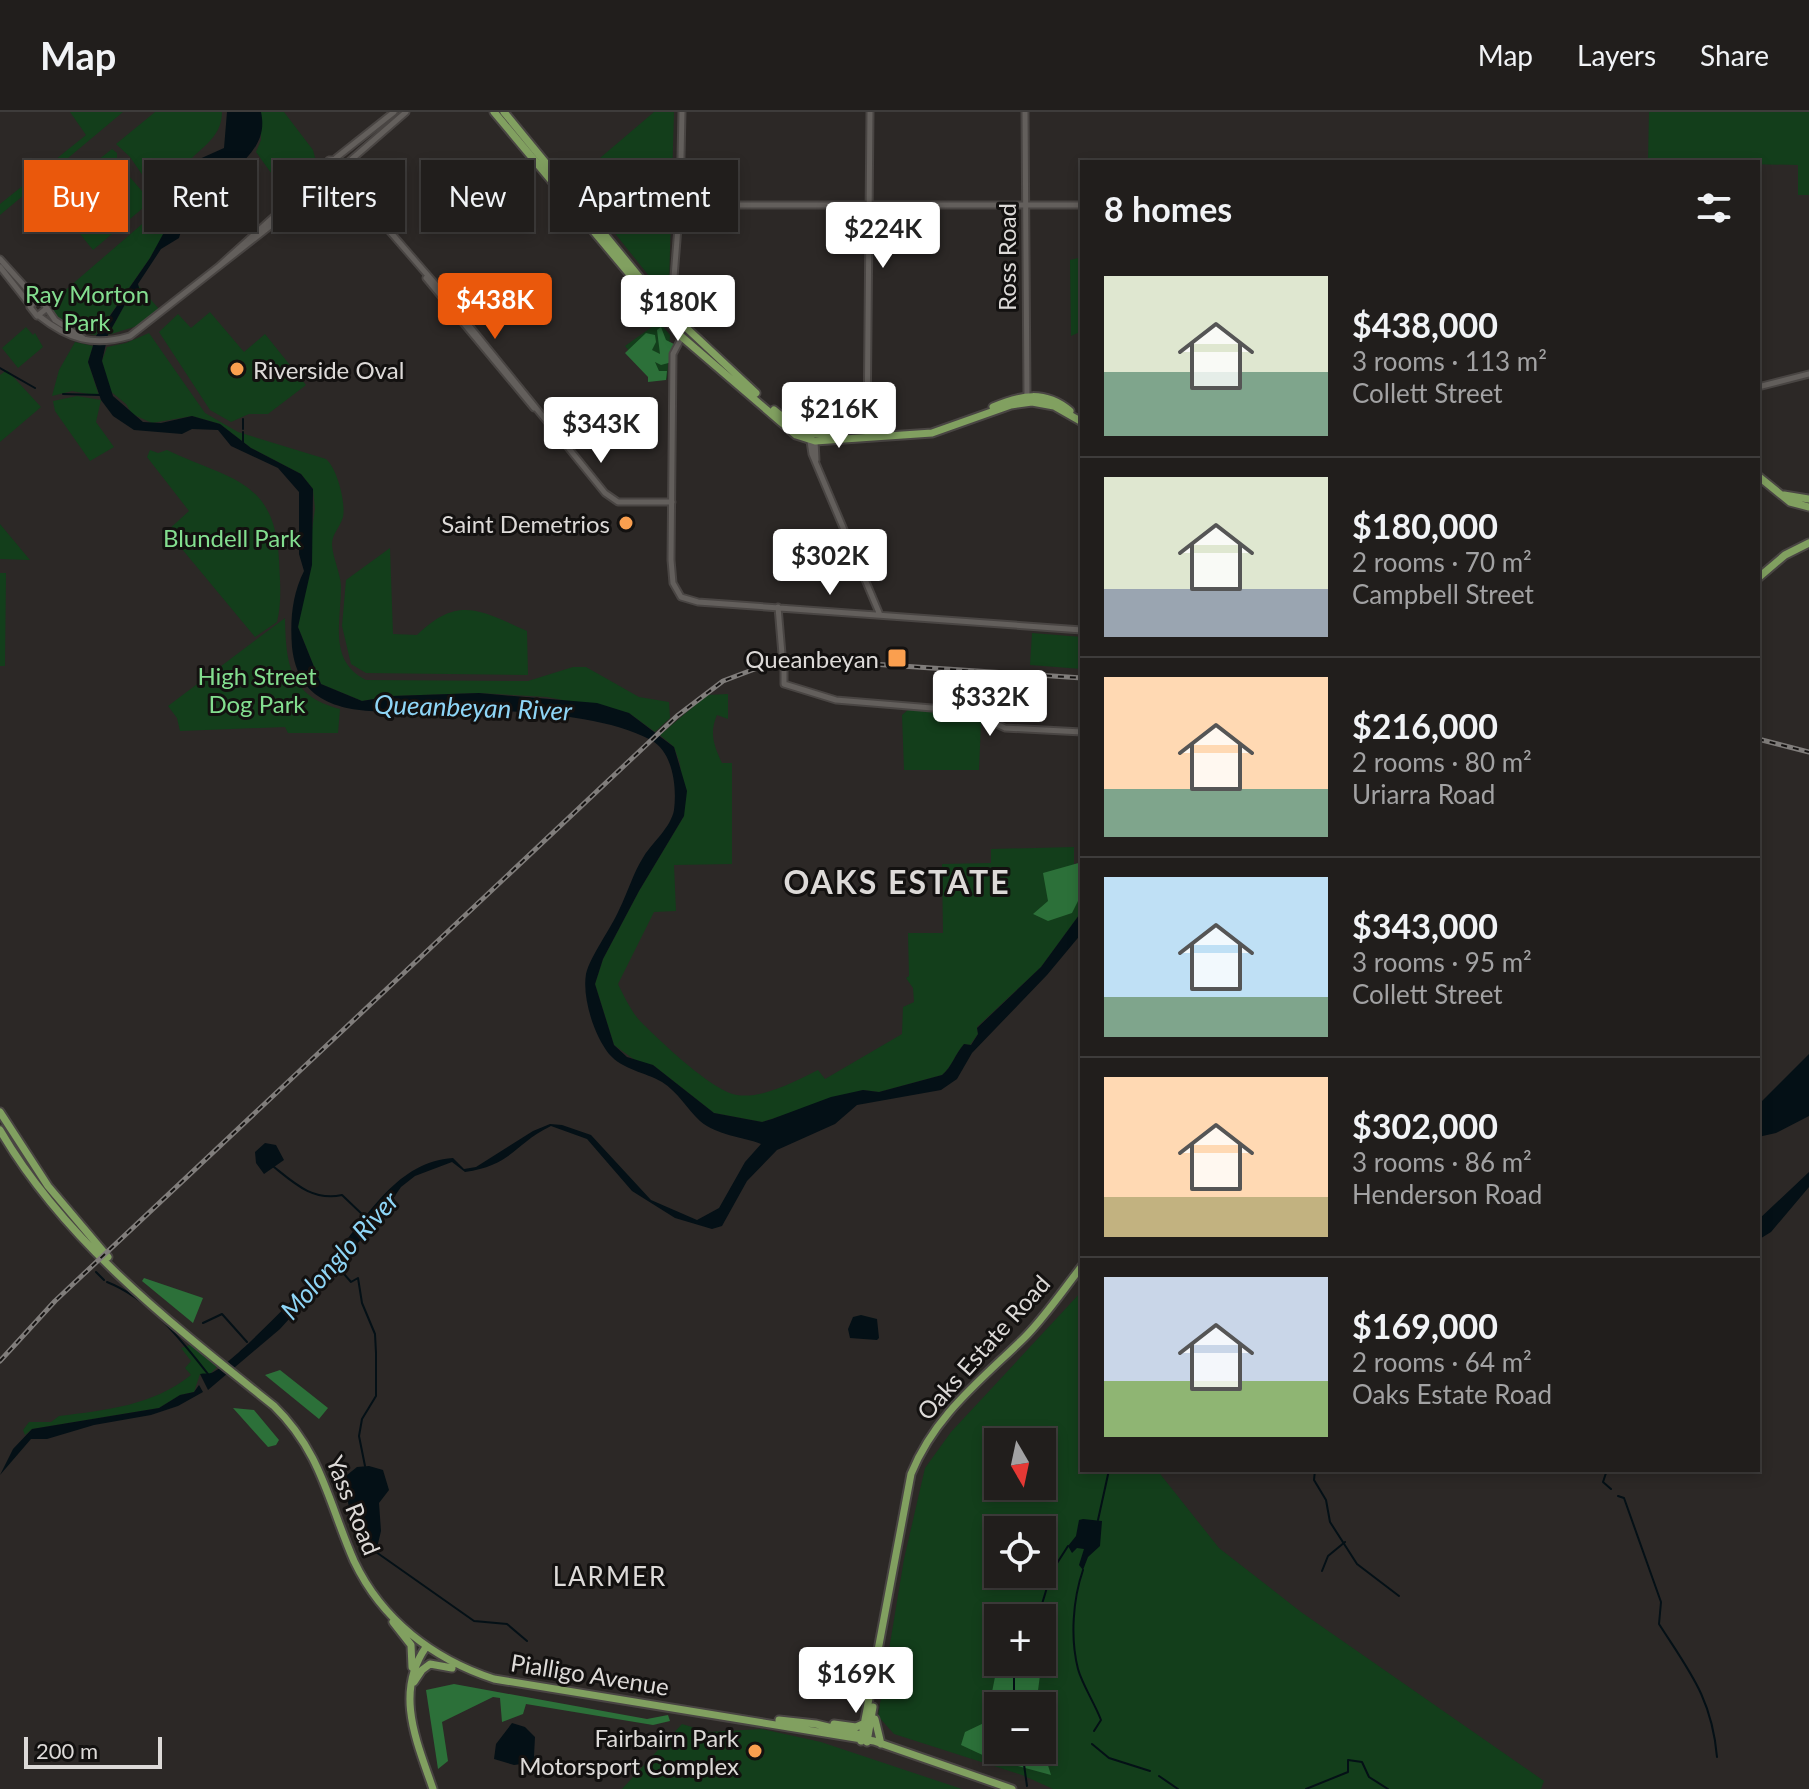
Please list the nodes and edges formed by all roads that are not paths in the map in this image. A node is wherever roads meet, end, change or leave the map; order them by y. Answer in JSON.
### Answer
{"nodes":[{"id":1,"x":394,"y":112,"type":"edge"},
{"id":2,"x":406,"y":112,"type":"edge"},
{"id":3,"x":494,"y":112,"type":"edge"},
{"id":4,"x":504,"y":112,"type":"edge"},
{"id":5,"x":682,"y":112,"type":"edge"},
{"id":6,"x":870,"y":112,"type":"edge"},
{"id":7,"x":1025,"y":112,"type":"edge"},
{"id":8,"x":336,"y":158,"type":"joint"},
{"id":9,"x":329,"y":160,"type":"edge"},
{"id":10,"x":352,"y":160,"type":"edge"},
{"id":11,"x":681,"y":160,"type":"edge"},
{"id":12,"x":550,"y":171,"type":"edge"},
{"id":13,"x":550,"y":173,"type":"edge"},
{"id":14,"x":1080,"y":205,"type":"edge"},
{"id":15,"x":738,"y":206,"type":"edge"},
{"id":16,"x":1025,"y":206,"type":"junction"},
{"id":17,"x":869,"y":207,"type":"junction"},
{"id":18,"x":273,"y":215,"type":"edge"},
{"id":19,"x":273,"y":226,"type":"edge"},
{"id":20,"x":389,"y":232,"type":"edge"},
{"id":21,"x":599,"y":232,"type":"edge"},
{"id":22,"x":678,"y":232,"type":"edge"},
{"id":23,"x":261,"y":235,"type":"junction"},
{"id":24,"x":247,"y":239,"type":"junction"},
{"id":25,"x":0,"y":259,"type":"edge"},
{"id":26,"x":0,"y":267,"type":"edge"},
{"id":27,"x":218,"y":268,"type":"junction"},
{"id":28,"x":37,"y":300,"type":"junction"},
{"id":29,"x":31,"y":306,"type":"junction"},
{"id":30,"x":46,"y":309,"type":"junction"},
{"id":31,"x":662,"y":309,"type":"junction"},
{"id":32,"x":39,"y":316,"type":"junction"},
{"id":33,"x":64,"y":328,"type":"junction"},
{"id":34,"x":682,"y":337,"type":"junction"},
{"id":35,"x":71,"y":338,"type":"junction"},
{"id":36,"x":87,"y":340,"type":"junction"},
{"id":37,"x":713,"y":359,"type":"junction"},
{"id":38,"x":1809,"y":374,"type":"edge"},
{"id":39,"x":1760,"y":386,"type":"edge"},
{"id":40,"x":1027,"y":399,"type":"junction"},
{"id":41,"x":1080,"y":420,"type":"edge"},
{"id":42,"x":870,"y":433,"type":"junction"},
{"id":43,"x":813,"y":439,"type":"junction"},
{"id":44,"x":1760,"y":477,"type":"edge"},
{"id":45,"x":1776,"y":491,"type":"junction"},
{"id":46,"x":672,"y":502,"type":"junction"},
{"id":47,"x":1809,"y":502,"type":"edge"},
{"id":48,"x":1808,"y":543,"type":"edge"},
{"id":49,"x":1760,"y":577,"type":"edge"},
{"id":50,"x":778,"y":607,"type":"junction"},
{"id":51,"x":880,"y":615,"type":"junction"},
{"id":52,"x":1080,"y":630,"type":"edge"},
{"id":53,"x":1080,"y":732,"type":"edge"},
{"id":54,"x":0,"y":1112,"type":"edge"},
{"id":55,"x":0,"y":1130,"type":"edge"},
{"id":56,"x":89,"y":1240,"type":"junction"},
{"id":57,"x":1080,"y":1268,"type":"edge"},
{"id":58,"x":385,"y":1608,"type":"junction"},
{"id":59,"x":426,"y":1647,"type":"junction"},
{"id":60,"x":412,"y":1677,"type":"junction"},
{"id":61,"x":489,"y":1678,"type":"junction"},
{"id":62,"x":409,"y":1691,"type":"junction"},
{"id":63,"x":872,"y":1696,"type":"junction"},
{"id":64,"x":756,"y":1719,"type":"junction"},
{"id":65,"x":866,"y":1723,"type":"junction"},
{"id":66,"x":816,"y":1724,"type":"junction"},
{"id":67,"x":869,"y":1740,"type":"junction"},
{"id":68,"x":433,"y":1789,"type":"edge"},
{"id":69,"x":1012,"y":1789,"type":"edge"}],
"edges":[{"from":1,"to":8,"type":"street"},
{"from":2,"to":10,"type":"street"},
{"from":3,"to":13,"type":"main road"},
{"from":4,"to":12,"type":"main road"},
{"from":5,"to":11,"type":"street"},
{"from":6,"to":17,"type":"street"},
{"from":7,"to":16,"type":"street","name":"Ross Road"},
{"from":8,"to":9,"type":"street"},
{"from":14,"to":16,"type":"street"},
{"from":15,"to":17,"type":"street"},
{"from":16,"to":17,"type":"street"},
{"from":16,"to":40,"type":"street","name":"Ross Road"},
{"from":17,"to":42,"type":"street"},
{"from":18,"to":24,"type":"street"},
{"from":19,"to":23,"type":"street"},
{"from":20,"to":46,"type":"street"},
{"from":21,"to":31,"type":"main road"},
{"from":22,"to":31,"type":"street"},
{"from":23,"to":24,"type":"street"},
{"from":23,"to":27,"type":"street"},
{"from":24,"to":27,"type":"street"},
{"from":25,"to":28,"type":"street"},
{"from":26,"to":29,"type":"street"},
{"from":27,"to":36,"type":"street"},
{"from":28,"to":29,"type":"street"},
{"from":28,"to":30,"type":"street"},
{"from":29,"to":32,"type":"street"},
{"from":30,"to":32,"type":"street"},
{"from":30,"to":33,"type":"street"},
{"from":31,"to":34,"type":"main road"},
{"from":31,"to":37,"type":"main road"},
{"from":32,"to":35,"type":"street"},
{"from":33,"to":35,"type":"street"},
{"from":33,"to":36,"type":"street"},
{"from":34,"to":37,"type":"main road"},
{"from":34,"to":46,"type":"street"},
{"from":35,"to":36,"type":"street"},
{"from":37,"to":43,"type":"main road"},
{"from":38,"to":39,"type":"street"},
{"from":40,"to":41,"type":"main road"},
{"from":40,"to":42,"type":"main road"},
{"from":42,"to":43,"type":"main road"},
{"from":43,"to":51,"type":"street"},
{"from":44,"to":45,"type":"main road"},
{"from":45,"to":47,"type":"main road"},
{"from":45,"to":47,"type":"main road"},
{"from":46,"to":50,"type":"street"},
{"from":48,"to":49,"type":"main road"},
{"from":50,"to":51,"type":"street"},
{"from":50,"to":53,"type":"street","bridge":true},
{"from":51,"to":52,"type":"street"},
{"from":54,"to":56,"type":"main road","name":"Yass Road"},
{"from":55,"to":56,"type":"main road","name":"Yass Road"},
{"from":56,"to":58,"type":"main road","name":"Yass Road"},
{"from":57,"to":63,"type":"main road","name":"Oaks Estate Road"},
{"from":58,"to":59,"type":"main road","name":"Yass Road"},
{"from":58,"to":60,"type":"main road"},
{"from":59,"to":60,"type":"main road"},
{"from":59,"to":61,"type":"main road","name":"Pialligo Avenue"},
{"from":60,"to":62,"type":"main road"},
{"from":61,"to":62,"type":"main road"},
{"from":61,"to":64,"type":"main road","name":"Pialligo Avenue"},
{"from":62,"to":68,"type":"main road"},
{"from":63,"to":65,"type":"main road","name":"Oaks Estate Road"},
{"from":63,"to":67,"type":"main road"},
{"from":63,"to":67,"type":"main road","name":"Oaks Estate Road"},
{"from":64,"to":66,"type":"main road","name":"Pialligo Avenue"},
{"from":64,"to":67,"type":"main road","name":"Pialligo Avenue"},
{"from":65,"to":66,"type":"main road"},
{"from":65,"to":67,"type":"main road","name":"Oaks Estate Road"},
{"from":66,"to":67,"type":"main road","name":"Pialligo Avenue"},
{"from":67,"to":69,"type":"main road","name":"Pialligo Avenue"}]}
